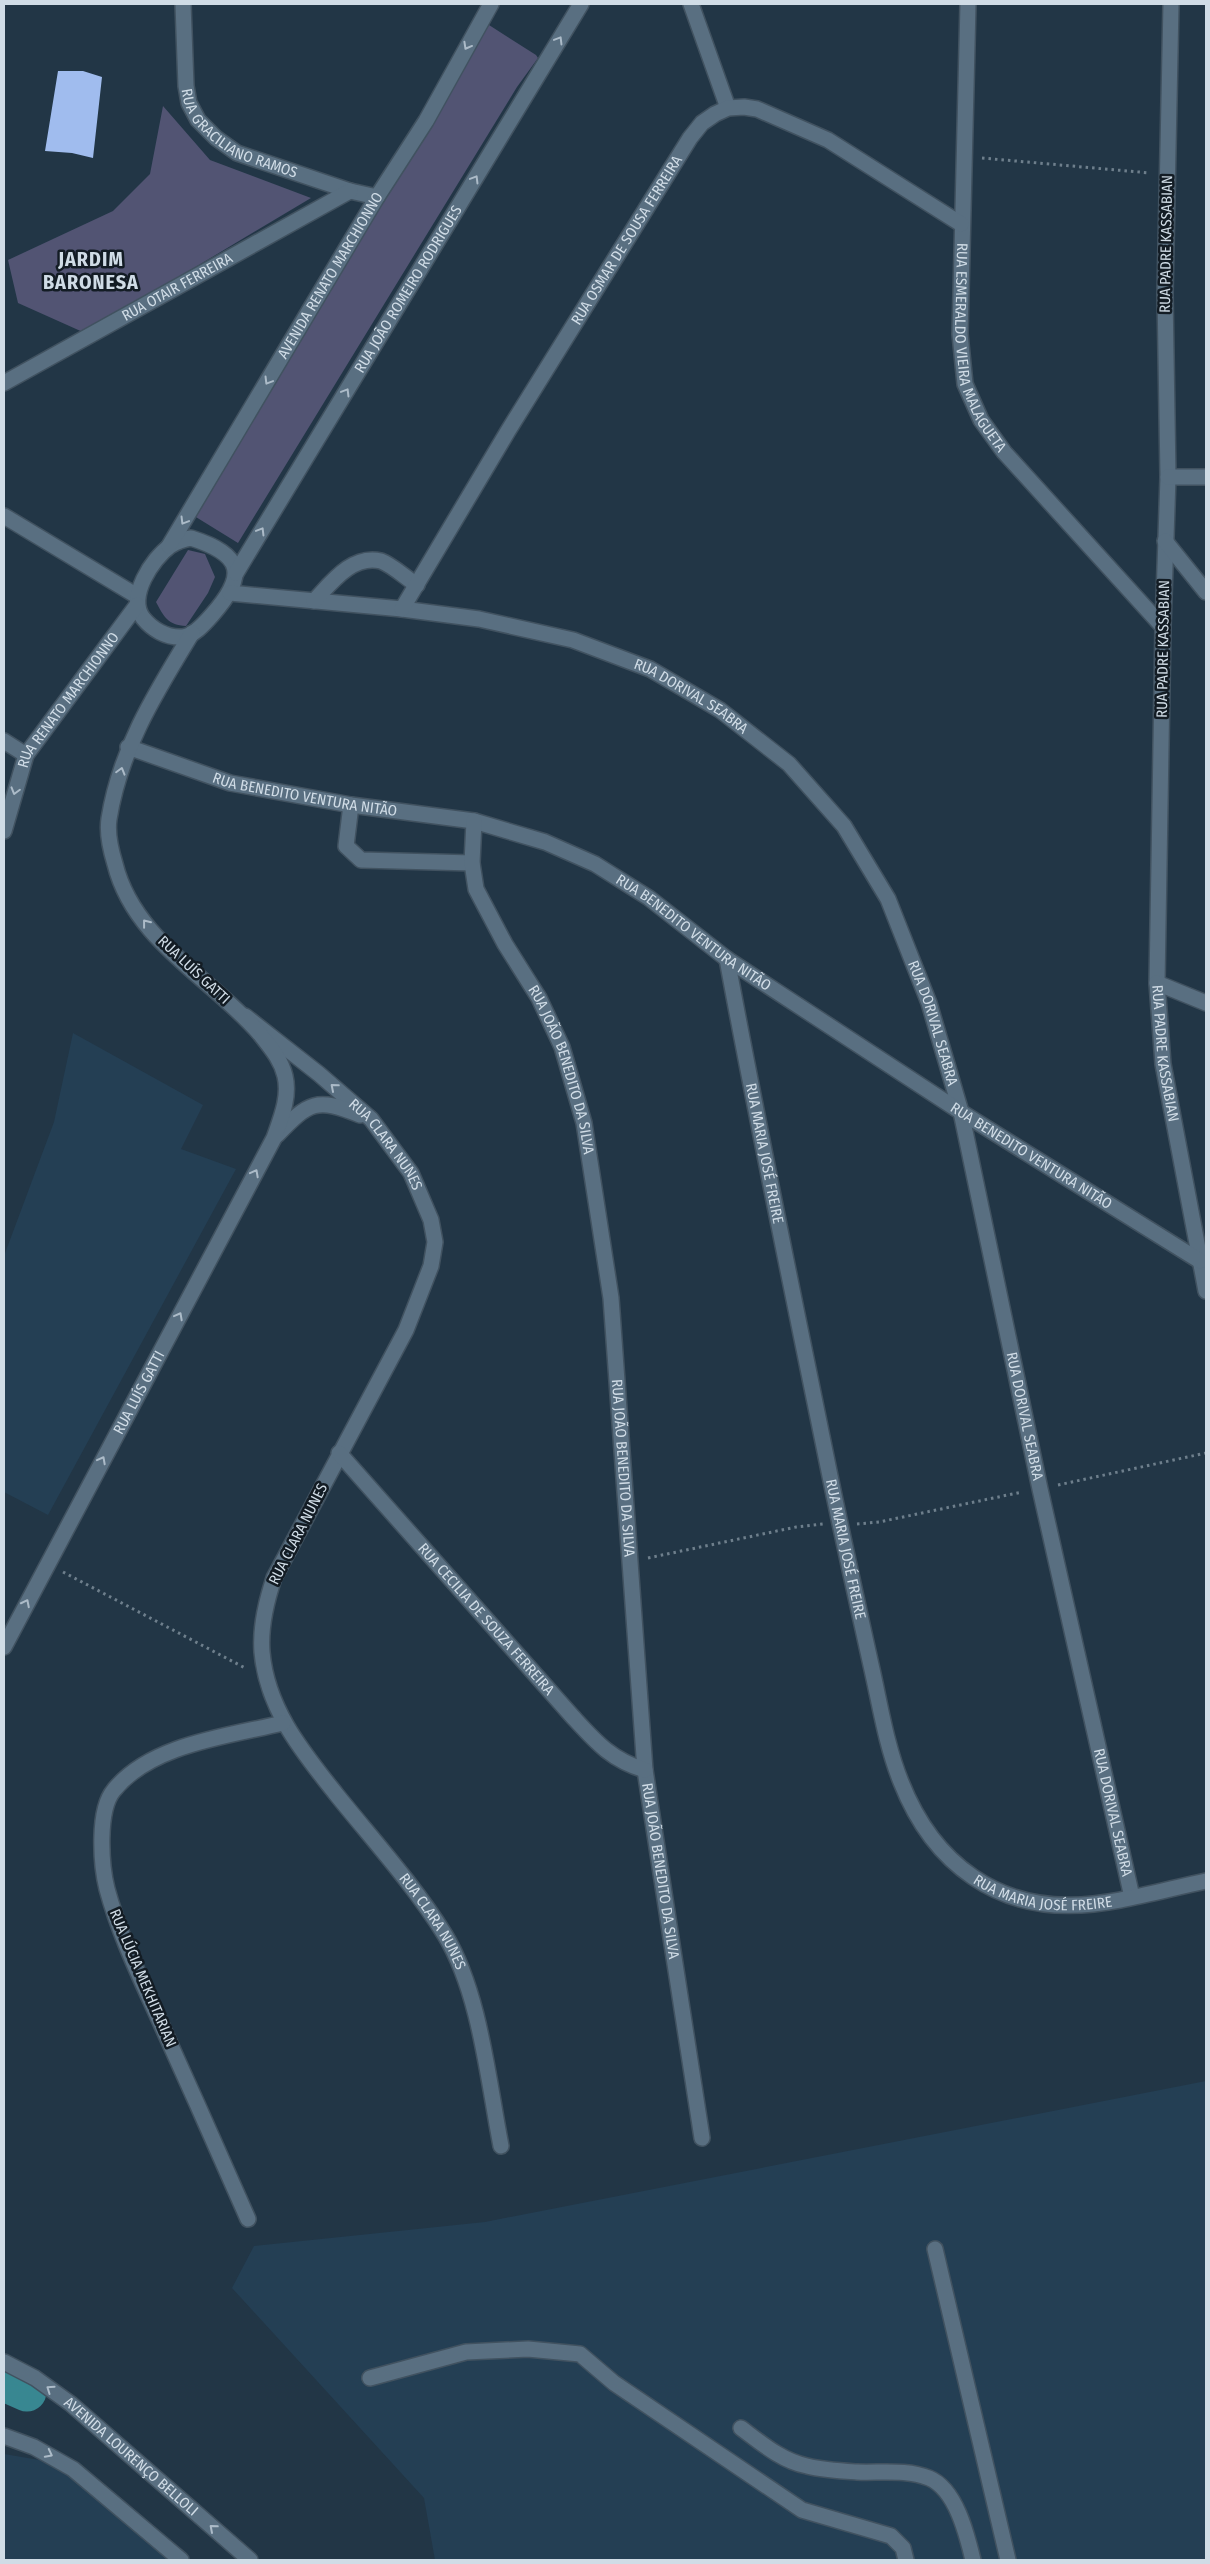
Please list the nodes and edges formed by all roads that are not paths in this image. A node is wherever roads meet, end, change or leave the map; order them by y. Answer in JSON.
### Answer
{"nodes":[{"id":1,"x":184,"y":4,"type":"edge"},
{"id":2,"x":491,"y":4,"type":"edge"},
{"id":3,"x":581,"y":4,"type":"edge"},
{"id":4,"x":691,"y":4,"type":"edge"},
{"id":5,"x":968,"y":4,"type":"edge"},
{"id":6,"x":1171,"y":4,"type":"edge"},
{"id":7,"x":728,"y":108,"type":"junction"},
{"id":8,"x":350,"y":191,"type":"junction"},
{"id":9,"x":377,"y":198,"type":"junction"},
{"id":10,"x":961,"y":224,"type":"junction"},
{"id":11,"x":4,"y":383,"type":"edge"},
{"id":12,"x":1168,"y":477,"type":"junction"},
{"id":13,"x":1206,"y":477,"type":"edge"},
{"id":14,"x":4,"y":516,"type":"edge"},
{"id":15,"x":1165,"y":541,"type":"junction"},
{"id":16,"x":169,"y":546,"type":"junction"},
{"id":17,"x":236,"y":573,"type":"junction"},
{"id":18,"x":416,"y":585,"type":"junction"},
{"id":19,"x":1206,"y":592,"type":"edge"},
{"id":20,"x":230,"y":593,"type":"junction"},
{"id":21,"x":137,"y":601,"type":"junction"},
{"id":22,"x":314,"y":601,"type":"junction"},
{"id":23,"x":402,"y":609,"type":"junction"},
{"id":24,"x":1163,"y":627,"type":"junction"},
{"id":25,"x":192,"y":634,"type":"junction"},
{"id":26,"x":4,"y":741,"type":"edge"},
{"id":27,"x":128,"y":747,"type":"junction"},
{"id":28,"x":26,"y":755,"type":"junction"},
{"id":29,"x":352,"y":805,"type":"junction"},
{"id":30,"x":474,"y":821,"type":"junction"},
{"id":31,"x":4,"y":831,"type":"edge"},
{"id":32,"x":472,"y":863,"type":"junction"},
{"id":33,"x":727,"y":959,"type":"junction"},
{"id":34,"x":1157,"y":983,"type":"junction"},
{"id":35,"x":1206,"y":1003,"type":"edge"},
{"id":36,"x":244,"y":1016,"type":"junction"},
{"id":37,"x":961,"y":1112,"type":"junction"},
{"id":38,"x":371,"y":1119,"type":"junction"},
{"id":39,"x":274,"y":1138,"type":"junction"},
{"id":40,"x":1200,"y":1261,"type":"junction"},
{"id":41,"x":1206,"y":1291,"type":"edge"},
{"id":42,"x":340,"y":1453,"type":"junction"},
{"id":43,"x":4,"y":1647,"type":"edge"},
{"id":44,"x":283,"y":1723,"type":"junction"},
{"id":45,"x":644,"y":1770,"type":"junction"},
{"id":46,"x":1206,"y":1881,"type":"edge"},
{"id":47,"x":1132,"y":1897,"type":"junction"},
{"id":48,"x":702,"y":2138,"type":"dead end"},
{"id":49,"x":501,"y":2146,"type":"dead end"},
{"id":50,"x":248,"y":2219,"type":"dead end"},
{"id":51,"x":935,"y":2249,"type":"dead end"},
{"id":52,"x":4,"y":2362,"type":"edge"},
{"id":53,"x":370,"y":2378,"type":"dead end"},
{"id":54,"x":741,"y":2428,"type":"dead end"},
{"id":55,"x":4,"y":2436,"type":"edge"},
{"id":56,"x":902,"y":2556,"type":"edge"},
{"id":57,"x":181,"y":2560,"type":"edge"},
{"id":58,"x":250,"y":2560,"type":"edge"},
{"id":59,"x":973,"y":2560,"type":"edge"},
{"id":60,"x":1008,"y":2560,"type":"edge"}],
"edges":[{"from":1,"to":8,"type":"street","name":"RUA GRACILIANO RAMOS"},
{"from":2,"to":9,"type":"street","name":"AVENIDA RENATO MARCHIONNO","one_way":true},
{"from":17,"to":3,"type":"street","name":"RUA JOÃO ROMEIRO RODRIGUES","one_way":true},
{"from":4,"to":7,"type":"street"},
{"from":5,"to":10,"type":"street","name":"RUA ESMERALDO VIEIRA MALAGUETA"},
{"from":6,"to":12,"type":"street","name":"RUA PADRE KASSABIAN"},
{"from":7,"to":10,"type":"street","name":"RUA OSMAR DE SOUSA FERREIRA"},
{"from":7,"to":18,"type":"street","name":"RUA OSMAR DE SOUSA FERREIRA"},
{"from":8,"to":9,"type":"street","name":"RUA GRACILIANO RAMOS"},
{"from":8,"to":11,"type":"street","name":"RUA OTAIR FERREIRA"},
{"from":9,"to":16,"type":"street","name":"AVENIDA RENATO MARCHIONNO","one_way":true},
{"from":10,"to":24,"type":"street","name":"RUA ESMERALDO VIEIRA MALAGUETA"},
{"from":12,"to":13,"type":"street"},
{"from":12,"to":15,"type":"street","name":"RUA PADRE KASSABIAN"},
{"from":14,"to":21,"type":"street"},
{"from":15,"to":19,"type":"street"},
{"from":15,"to":24,"type":"street","name":"RUA PADRE KASSABIAN"},
{"from":16,"to":17,"type":"street"},
{"from":16,"to":21,"type":"street"},
{"from":17,"to":20,"type":"street"},
{"from":18,"to":22,"type":"street"},
{"from":18,"to":23,"type":"street","name":"RUA OSMAR DE SOUSA FERREIRA"},
{"from":20,"to":22,"type":"street","name":"RUA DORIVAL SEABRA"},
{"from":20,"to":25,"type":"street"},
{"from":21,"to":25,"type":"street"},
{"from":21,"to":28,"type":"street","name":"RUA RENATO MARCHIONNO"},
{"from":22,"to":23,"type":"street","name":"RUA DORIVAL SEABRA"},
{"from":23,"to":37,"type":"street","name":"RUA DORIVAL SEABRA"},
{"from":24,"to":34,"type":"street","name":"RUA PADRE KASSABIAN"},
{"from":25,"to":27,"type":"street","name":"RUA LUÍS GATTI"},
{"from":26,"to":28,"type":"street"},
{"from":27,"to":29,"type":"street","name":"RUA BENEDITO VENTURA NITÃO"},
{"from":36,"to":27,"type":"street","name":"RUA LUÍS GATTI","one_way":true},
{"from":28,"to":31,"type":"street","name":"RUA RENATO MARCHIONNO","one_way":true},
{"from":29,"to":30,"type":"street","name":"RUA BENEDITO VENTURA NITÃO"},
{"from":29,"to":32,"type":"street"},
{"from":30,"to":32,"type":"street","name":"RUA JOÃO BENEDITO DA SILVA"},
{"from":30,"to":33,"type":"street","name":"RUA BENEDITO VENTURA NITÃO"},
{"from":32,"to":45,"type":"street","name":"RUA JOÃO BENEDITO DA SILVA"},
{"from":33,"to":37,"type":"street","name":"RUA BENEDITO VENTURA NITÃO"},
{"from":33,"to":47,"type":"street","name":"RUA MARIA JOSÉ FREIRE"},
{"from":34,"to":35,"type":"street"},
{"from":34,"to":40,"type":"street","name":"RUA PADRE KASSABIAN"},
{"from":38,"to":36,"type":"street","name":"RUA CLARA NUNES","one_way":true},
{"from":36,"to":39,"type":"street","name":"RUA LUÍS GATTI"},
{"from":37,"to":40,"type":"street","name":"RUA BENEDITO VENTURA NITÃO"},
{"from":37,"to":47,"type":"street","name":"RUA DORIVAL SEABRA"},
{"from":38,"to":39,"type":"street","name":"RUA LUÍS GATTI"},
{"from":38,"to":42,"type":"street","name":"RUA CLARA NUNES"},
{"from":43,"to":39,"type":"street","name":"RUA LUÍS GATTI","one_way":true},
{"from":40,"to":41,"type":"street","name":"RUA PADRE KASSABIAN"},
{"from":42,"to":44,"type":"street","name":"RUA CLARA NUNES"},
{"from":42,"to":45,"type":"street","name":"RUA CECILIA DE SOUZA FERREIRA"},
{"from":44,"to":49,"type":"street","name":"RUA CLARA NUNES"},
{"from":44,"to":50,"type":"street","name":"RUA LÚCIA MEKHITARIAN"},
{"from":45,"to":48,"type":"street","name":"RUA JOÃO BENEDITO DA SILVA"},
{"from":46,"to":47,"type":"street","name":"RUA MARIA JOSÉ FREIRE"},
{"from":51,"to":60,"type":"street"},
{"from":58,"to":52,"type":"street","name":"AVENIDA LOURENÇO BELLOLI","one_way":true},
{"from":53,"to":56,"type":"street"},
{"from":54,"to":59,"type":"street"},
{"from":55,"to":57,"type":"street","one_way":true}]}
